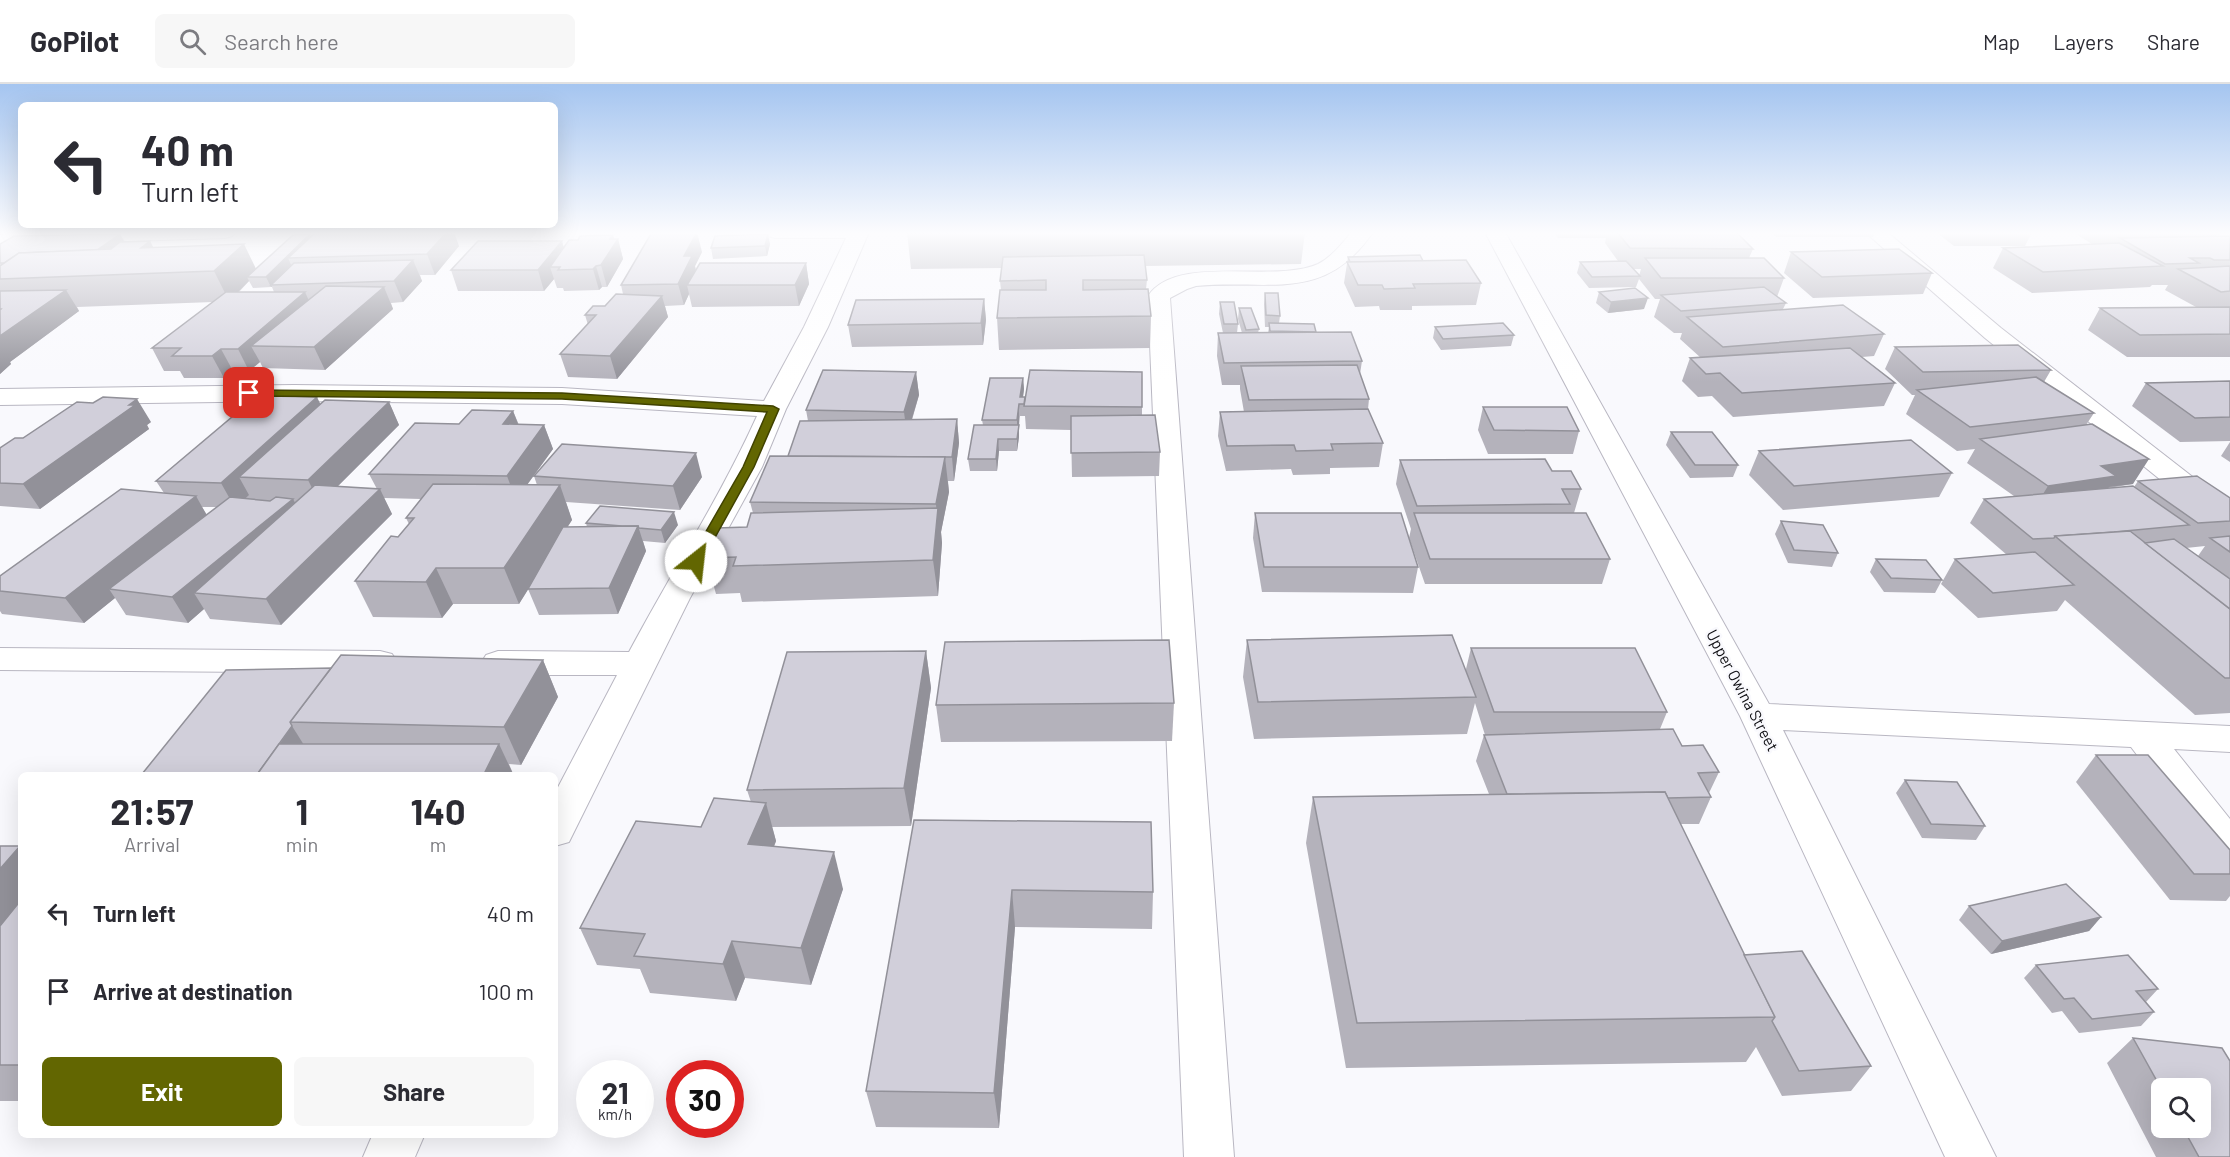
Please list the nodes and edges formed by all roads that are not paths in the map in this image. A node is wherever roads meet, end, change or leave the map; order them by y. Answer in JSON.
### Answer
{"nodes":[{"id":1,"x":836,"y":282,"type":"edge"},
{"id":2,"x":1191,"y":282,"type":"edge"},
{"id":3,"x":1523,"y":282,"type":"edge"},
{"id":4,"x":1934,"y":282,"type":"edge"},
{"id":5,"x":0,"y":397,"type":"edge"},
{"id":6,"x":773,"y":409,"type":"junction"},
{"id":7,"x":2230,"y":520,"type":"edge"},
{"id":8,"x":0,"y":659,"type":"edge"},
{"id":9,"x":415,"y":663,"type":"edge"},
{"id":10,"x":462,"y":663,"type":"edge"},
{"id":11,"x":640,"y":664,"type":"junction"},
{"id":12,"x":1758,"y":716,"type":"junction"},
{"id":13,"x":2141,"y":734,"type":"junction"},
{"id":14,"x":2230,"y":739,"type":"edge"},
{"id":15,"x":558,"y":825,"type":"edge"},
{"id":16,"x":2230,"y":848,"type":"edge"},
{"id":17,"x":398,"y":1138,"type":"edge"},
{"id":18,"x":388,"y":1157,"type":"edge"},
{"id":19,"x":1209,"y":1157,"type":"edge"},
{"id":20,"x":1971,"y":1157,"type":"edge"}],
"edges":[{"from":1,"to":6,"type":"street"},
{"from":2,"to":19,"type":"street"},
{"from":3,"to":12,"type":"street","name":"Upper Owina Street"},
{"from":4,"to":7,"type":"street"},
{"from":5,"to":6,"type":"street"},
{"from":6,"to":11,"type":"street"},
{"from":8,"to":9,"type":"street"},
{"from":10,"to":11,"type":"street"},
{"from":11,"to":15,"type":"street"},
{"from":12,"to":13,"type":"street"},
{"from":12,"to":20,"type":"street","name":"Upper Owina Street"},
{"from":13,"to":14,"type":"street"},
{"from":13,"to":16,"type":"street"},
{"from":17,"to":18,"type":"street"}]}
